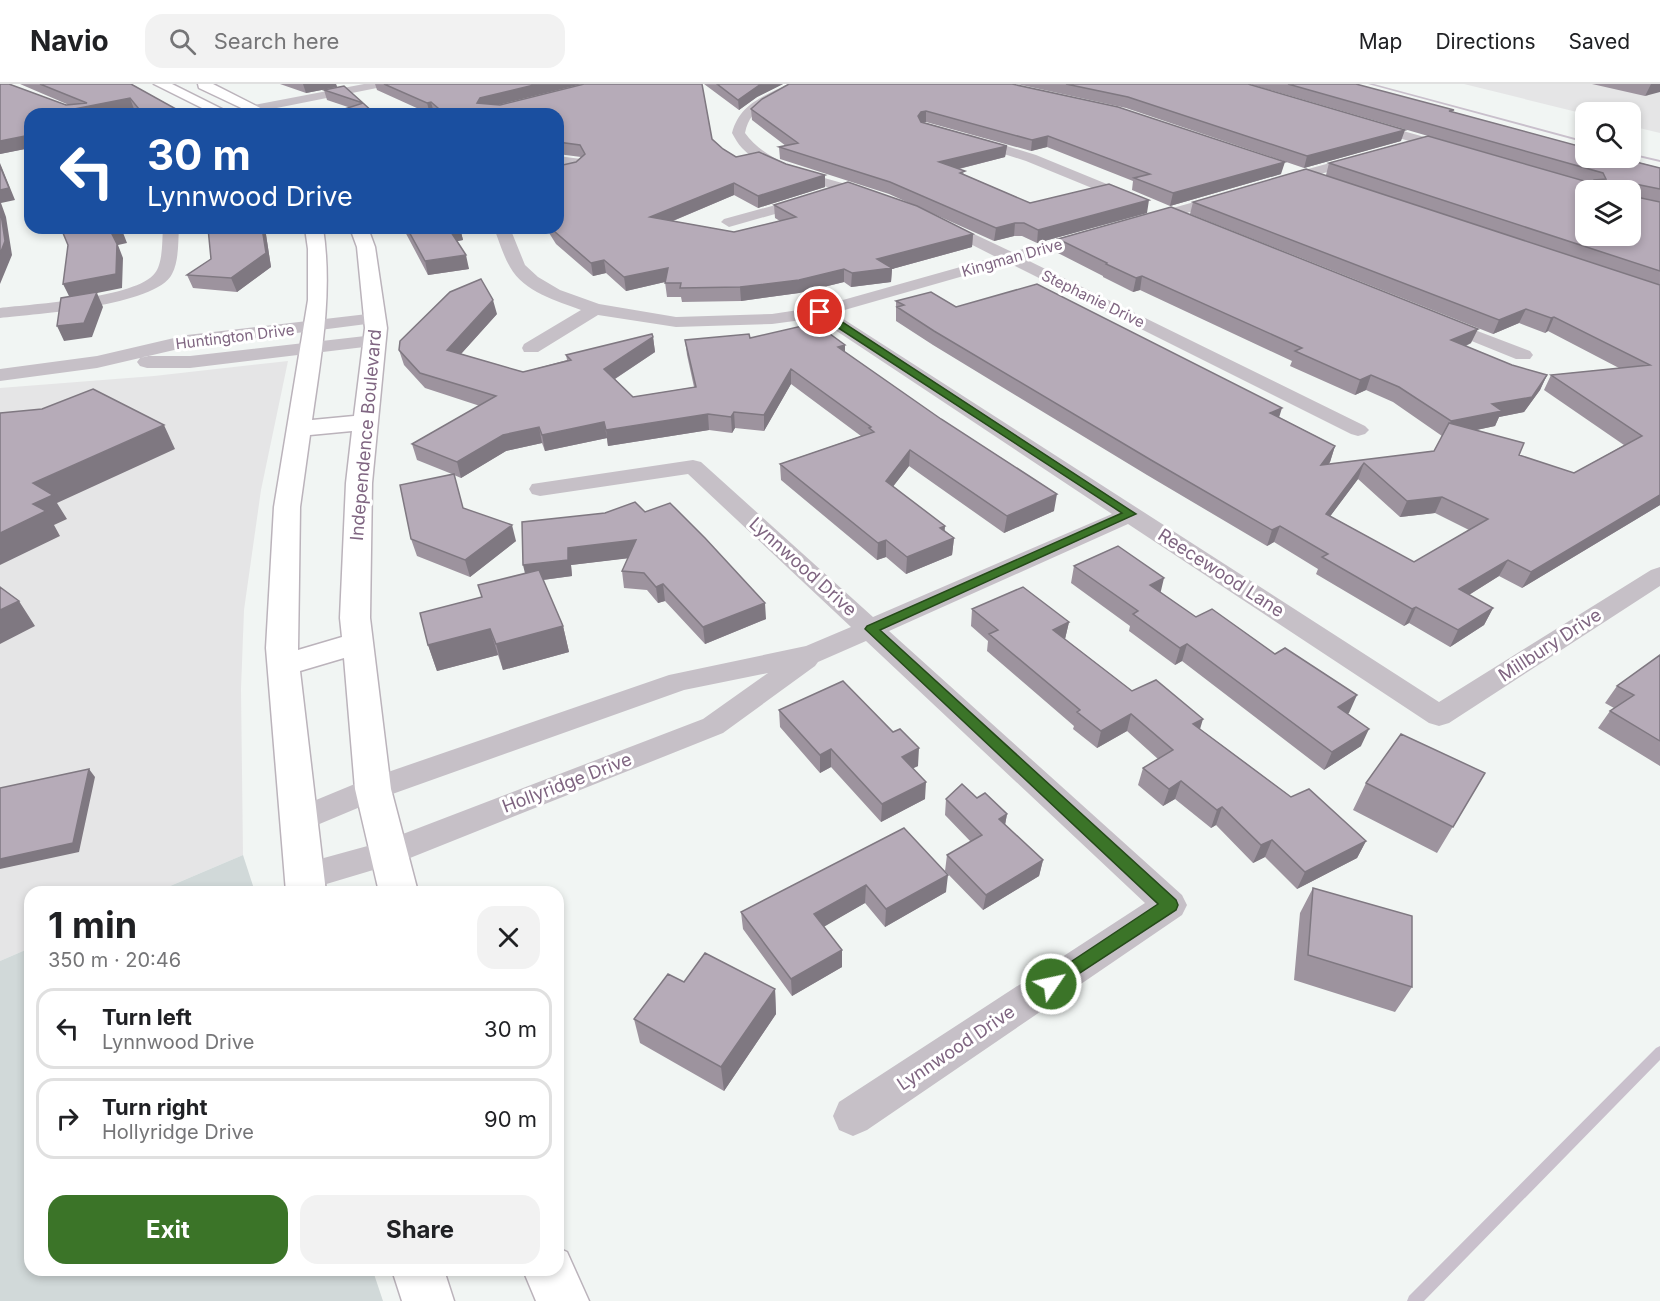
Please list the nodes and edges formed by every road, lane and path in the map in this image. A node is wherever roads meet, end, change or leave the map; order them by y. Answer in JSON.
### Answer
{"nodes":[{"id":1,"x":160,"y":84,"type":"edge"},
{"id":2,"x":202,"y":84,"type":"edge"},
{"id":3,"x":375,"y":84,"type":"edge"},
{"id":4,"x":797,"y":84,"type":"edge"},
{"id":5,"x":213,"y":108,"type":"edge"},
{"id":6,"x":254,"y":108,"type":"edge"},
{"id":7,"x":274,"y":108,"type":"edge"},
{"id":8,"x":1358,"y":122,"type":"edge"},
{"id":9,"x":956,"y":136,"type":"edge"},
{"id":10,"x":1423,"y":141,"type":"junction"},
{"id":11,"x":1468,"y":154,"type":"edge"},
{"id":12,"x":564,"y":161,"type":"edge"},
{"id":13,"x":1284,"y":167,"type":"edge"},
{"id":14,"x":564,"y":171,"type":"edge"},
{"id":15,"x":1305,"y":174,"type":"junction"},
{"id":16,"x":1328,"y":182,"type":"edge"},
{"id":17,"x":848,"y":187,"type":"junction"},
{"id":18,"x":889,"y":201,"type":"edge"},
{"id":19,"x":1167,"y":213,"type":"junction"},
{"id":20,"x":922,"y":214,"type":"edge"},
{"id":21,"x":729,"y":222,"type":"dead end"},
{"id":22,"x":1190,"y":222,"type":"edge"},
{"id":23,"x":170,"y":234,"type":"edge"},
{"id":24,"x":315,"y":234,"type":"edge"},
{"id":25,"x":361,"y":234,"type":"edge"},
{"id":26,"x":504,"y":234,"type":"edge"},
{"id":27,"x":1011,"y":258,"type":"junction"},
{"id":28,"x":595,"y":309,"type":"junction"},
{"id":29,"x":820,"y":312,"type":"junction"},
{"id":30,"x":0,"y":313,"type":"edge"},
{"id":31,"x":1423,"y":315,"type":"edge"},
{"id":32,"x":375,"y":330,"type":"junction"},
{"id":33,"x":312,"y":337,"type":"junction"},
{"id":34,"x":531,"y":348,"type":"dead end"},
{"id":35,"x":1523,"y":355,"type":"dead end"},
{"id":36,"x":0,"y":375,"type":"edge"},
{"id":37,"x":365,"y":422,"type":"junction"},
{"id":38,"x":300,"y":429,"type":"junction"},
{"id":39,"x":1358,"y":430,"type":"dead end"},
{"id":40,"x":540,"y":489,"type":"dead end"},
{"id":41,"x":1131,"y":514,"type":"junction"},
{"id":42,"x":1660,"y":575,"type":"edge"},
{"id":43,"x":872,"y":629,"type":"junction"},
{"id":44,"x":360,"y":642,"type":"junction"},
{"id":45,"x":813,"y":654,"type":"junction"},
{"id":46,"x":284,"y":665,"type":"junction"},
{"id":47,"x":1439,"y":716,"type":"joint"},
{"id":48,"x":373,"y":789,"type":"junction"},
{"id":49,"x":298,"y":821,"type":"junction"},
{"id":50,"x":388,"y":852,"type":"junction"},
{"id":51,"x":305,"y":885,"type":"edge"},
{"id":52,"x":397,"y":886,"type":"edge"},
{"id":53,"x":853,"y":1116,"type":"dead end"},
{"id":54,"x":420,"y":1276,"type":"edge"},
{"id":55,"x":552,"y":1276,"type":"edge"},
{"id":56,"x":428,"y":1301,"type":"edge"},
{"id":57,"x":563,"y":1301,"type":"edge"}],
"edges":[{"from":1,"to":5,"type":"main road"},
{"from":2,"to":6,"type":"main road"},
{"from":3,"to":7,"type":"street"},
{"from":4,"to":17,"type":"street"},
{"from":8,"to":10,"type":"street"},
{"from":9,"to":19,"type":"street"},
{"from":10,"to":11,"type":"street"},
{"from":10,"to":15,"type":"street","name":"Kingman Drive"},
{"from":12,"to":14,"type":"street"},
{"from":13,"to":15,"type":"street"},
{"from":15,"to":16,"type":"street"},
{"from":15,"to":19,"type":"street","name":"Kingman Drive"},
{"from":17,"to":18,"type":"street"},
{"from":17,"to":21,"type":"street"},
{"from":19,"to":22,"type":"street"},
{"from":19,"to":27,"type":"street","name":"Kingman Drive"},
{"from":20,"to":27,"type":"street","name":"Stephanie Drive"},
{"from":23,"to":30,"type":"street"},
{"from":24,"to":33,"type":"main road"},
{"from":25,"to":32,"type":"main road","name":"Independence Boulevard"},
{"from":26,"to":28,"type":"street","name":"Kingman Drive"},
{"from":27,"to":29,"type":"street","name":"Kingman Drive"},
{"from":27,"to":39,"type":"street","name":"Stephanie Drive"},
{"from":28,"to":29,"type":"street","name":"Kingman Drive"},
{"from":28,"to":34,"type":"street"},
{"from":29,"to":41,"type":"street","name":"Reecewood Lane"},
{"from":31,"to":35,"type":"street"},
{"from":32,"to":33,"type":"street","name":"Huntington Drive"},
{"from":32,"to":37,"type":"main road","name":"Independence Boulevard"},
{"from":33,"to":36,"type":"street","name":"Huntington Drive"},
{"from":33,"to":38,"type":"main road"},
{"from":37,"to":38,"type":"main road"},
{"from":37,"to":44,"type":"main road","name":"Independence Boulevard"},
{"from":38,"to":46,"type":"main road"},
{"from":40,"to":43,"type":"street","name":"Lynnwood Drive"},
{"from":41,"to":43,"type":"street","name":"Hollyridge Drive"},
{"from":41,"to":47,"type":"street","name":"Reecewood Lane"},
{"from":42,"to":47,"type":"street","name":"Millbury Drive"},
{"from":43,"to":45,"type":"street","name":"Hollyridge Drive"},
{"from":43,"to":53,"type":"street","name":"Lynnwood Drive"},
{"from":44,"to":46,"type":"main road"},
{"from":44,"to":48,"type":"main road","name":"Independence Boulevard"},
{"from":45,"to":48,"type":"street","name":"Hollyridge Drive"},
{"from":45,"to":50,"type":"street","name":"Hollyridge Drive"},
{"from":46,"to":49,"type":"main road"},
{"from":48,"to":49,"type":"street","name":"Hollyridge Drive"},
{"from":48,"to":50,"type":"main road","name":"Independence Boulevard"},
{"from":49,"to":51,"type":"main road"},
{"from":50,"to":51,"type":"street","name":"Hollyridge Drive"},
{"from":50,"to":52,"type":"main road","name":"Independence Boulevard"},
{"from":54,"to":56,"type":"main road"},
{"from":55,"to":57,"type":"main road"}]}
